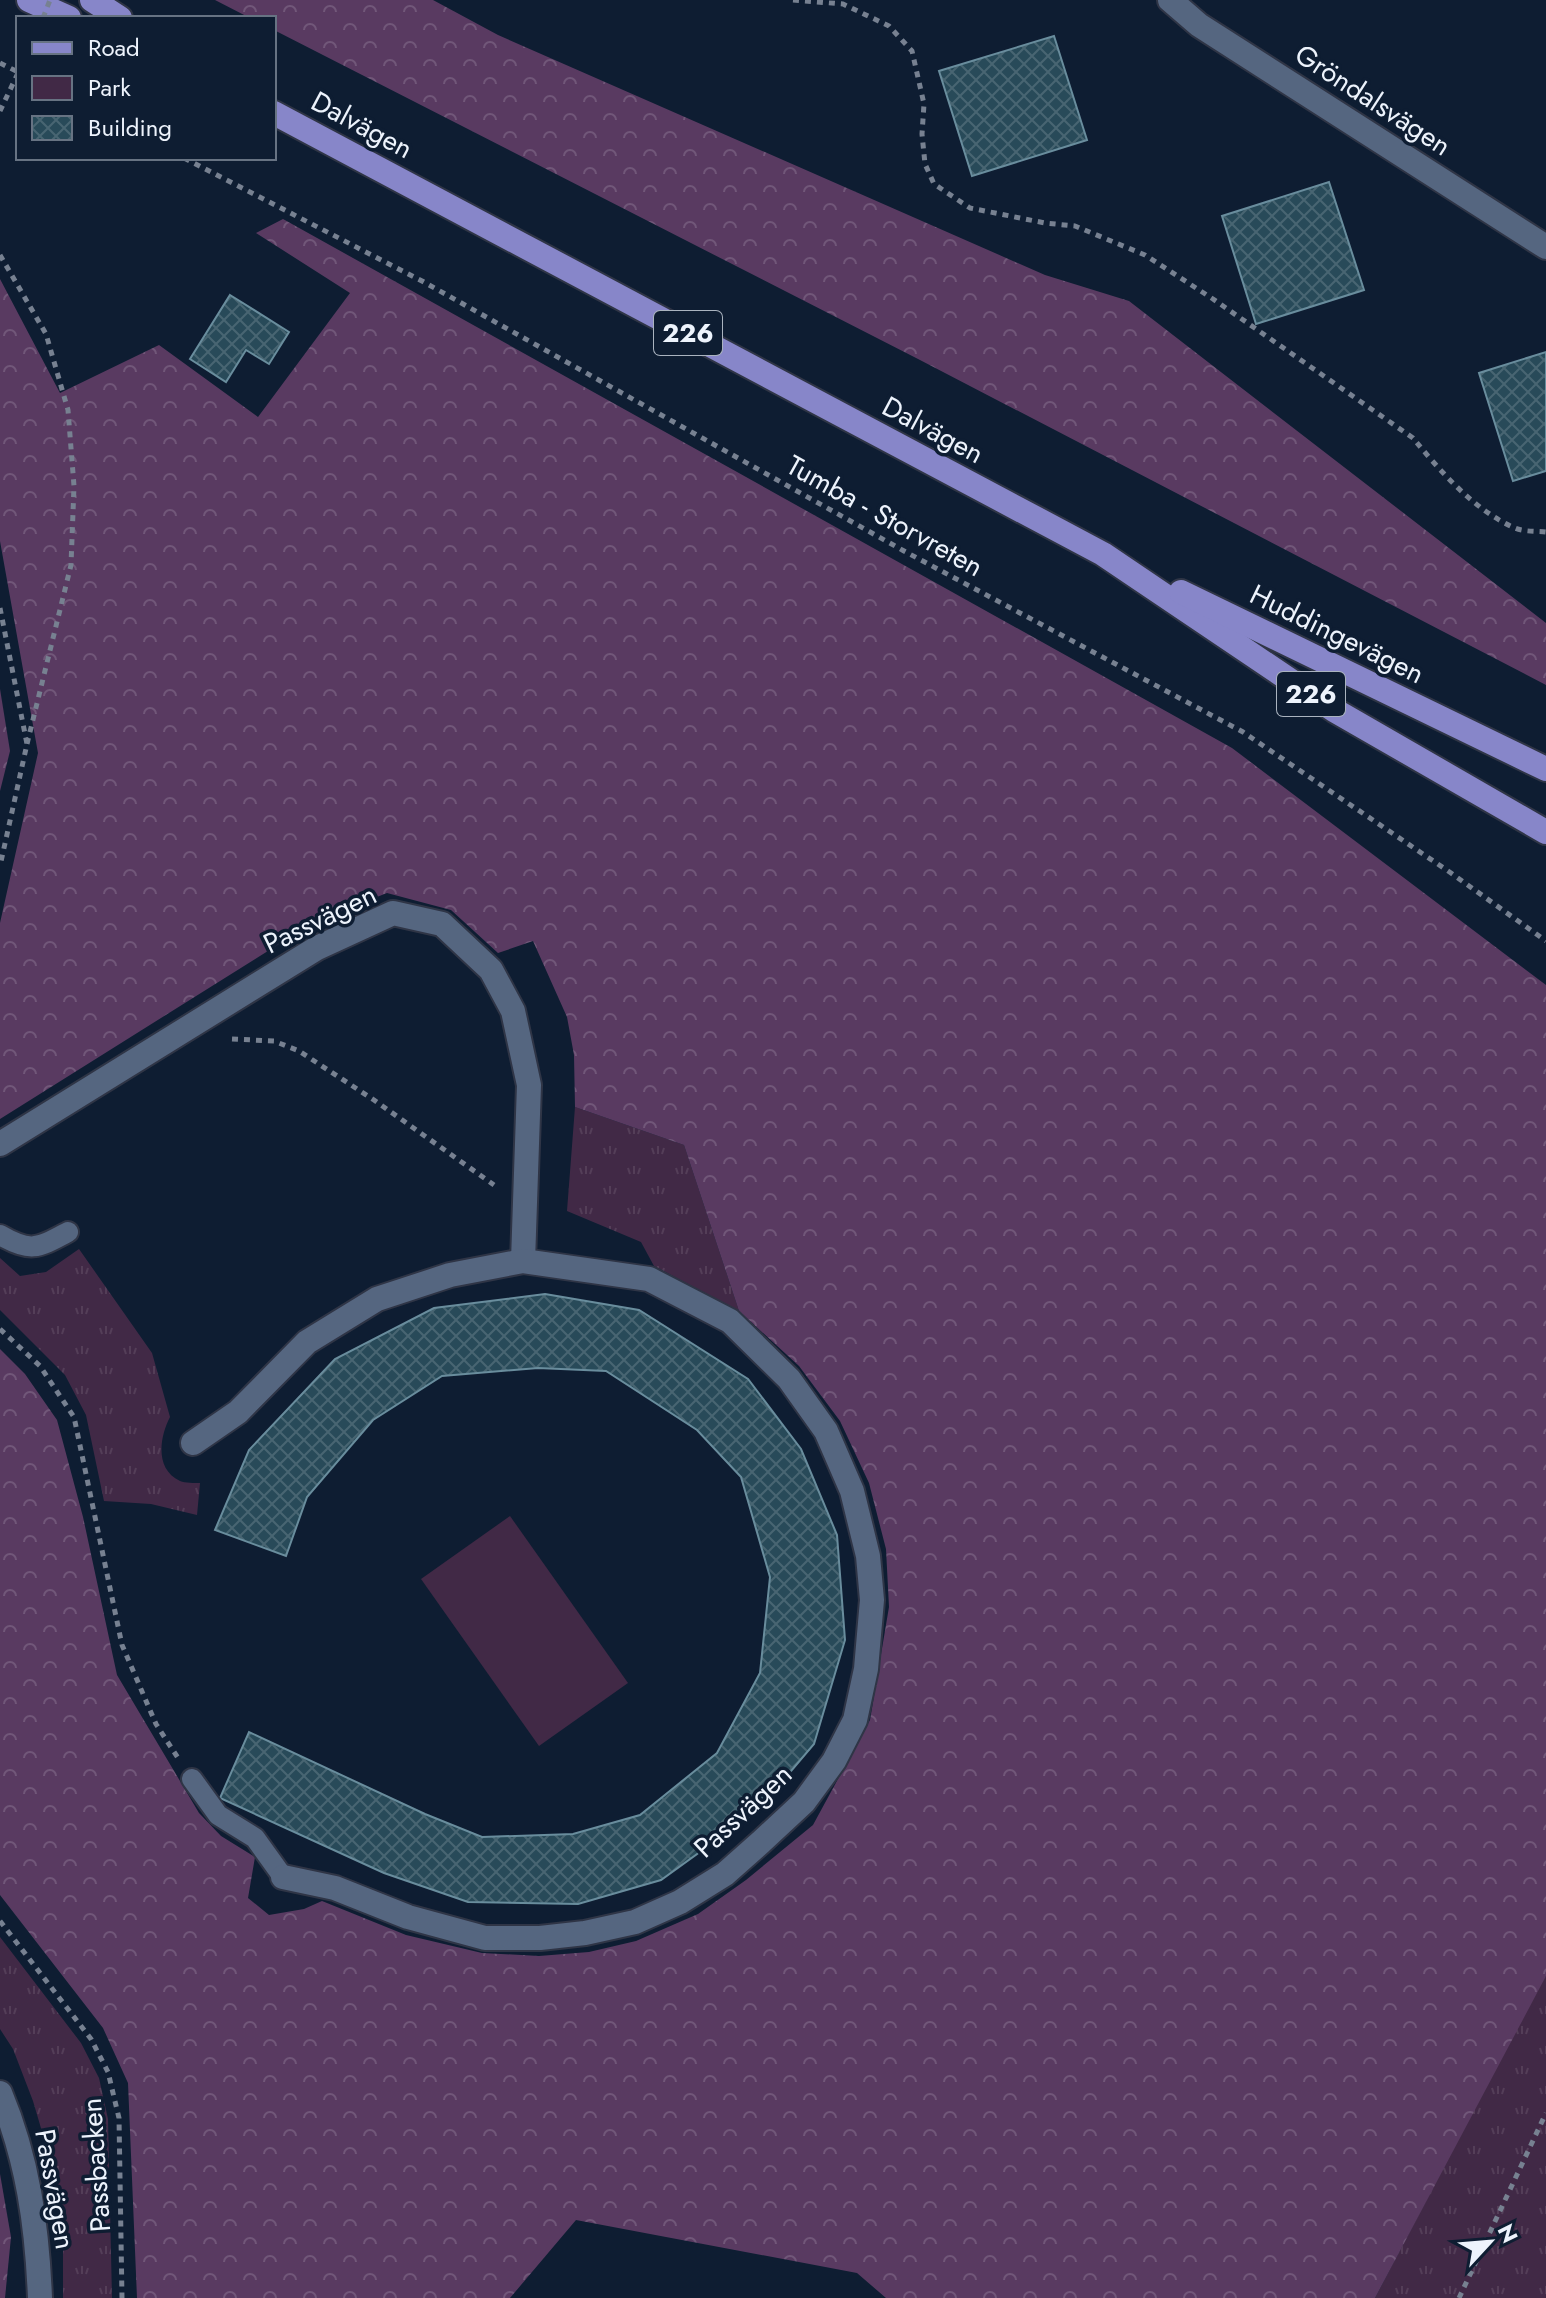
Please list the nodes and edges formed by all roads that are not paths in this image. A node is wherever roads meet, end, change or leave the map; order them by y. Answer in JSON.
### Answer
{"nodes":[{"id":1,"x":29,"y":0,"type":"edge"},
{"id":2,"x":92,"y":0,"type":"edge"},
{"id":3,"x":1170,"y":0,"type":"edge"},
{"id":4,"x":65,"y":16,"type":"edge"},
{"id":5,"x":117,"y":16,"type":"edge"},
{"id":6,"x":276,"y":114,"type":"edge"},
{"id":7,"x":1546,"y":247,"type":"edge"},
{"id":8,"x":1103,"y":554,"type":"junction"},
{"id":9,"x":1546,"y":769,"type":"edge"},
{"id":10,"x":1546,"y":832,"type":"edge"},
{"id":11,"x":0,"y":1144,"type":"edge"},
{"id":12,"x":68,"y":1232,"type":"dead end"},
{"id":13,"x":0,"y":1235,"type":"edge"},
{"id":14,"x":523,"y":1261,"type":"junction"},
{"id":15,"x":193,"y":1443,"type":"dead end"},
{"id":16,"x":192,"y":1779,"type":"road end"},
{"id":17,"x":283,"y":1877,"type":"joint"},
{"id":18,"x":0,"y":2093,"type":"edge"},
{"id":19,"x":40,"y":2298,"type":"edge"}],
"edges":[{"from":1,"to":4,"type":"main road"},
{"from":2,"to":5,"type":"main road"},
{"from":3,"to":7,"type":"street","name":"Gröndalsvägen"},
{"from":6,"to":8,"type":"main road","name":"Dalvägen","number":"226"},
{"from":8,"to":9,"type":"main road","name":"Huddingevägen","number":"226"},
{"from":8,"to":10,"type":"main road","name":"Dalvägen","number":"226"},
{"from":11,"to":14,"type":"street","name":"Passvägen"},
{"from":12,"to":13,"type":"lane"},
{"from":14,"to":15,"type":"street","name":"Passvägen"},
{"from":14,"to":17,"type":"street","name":"Passvägen"},
{"from":16,"to":17,"type":"lane"},
{"from":18,"to":19,"type":"street","name":"Passvägen"}]}
